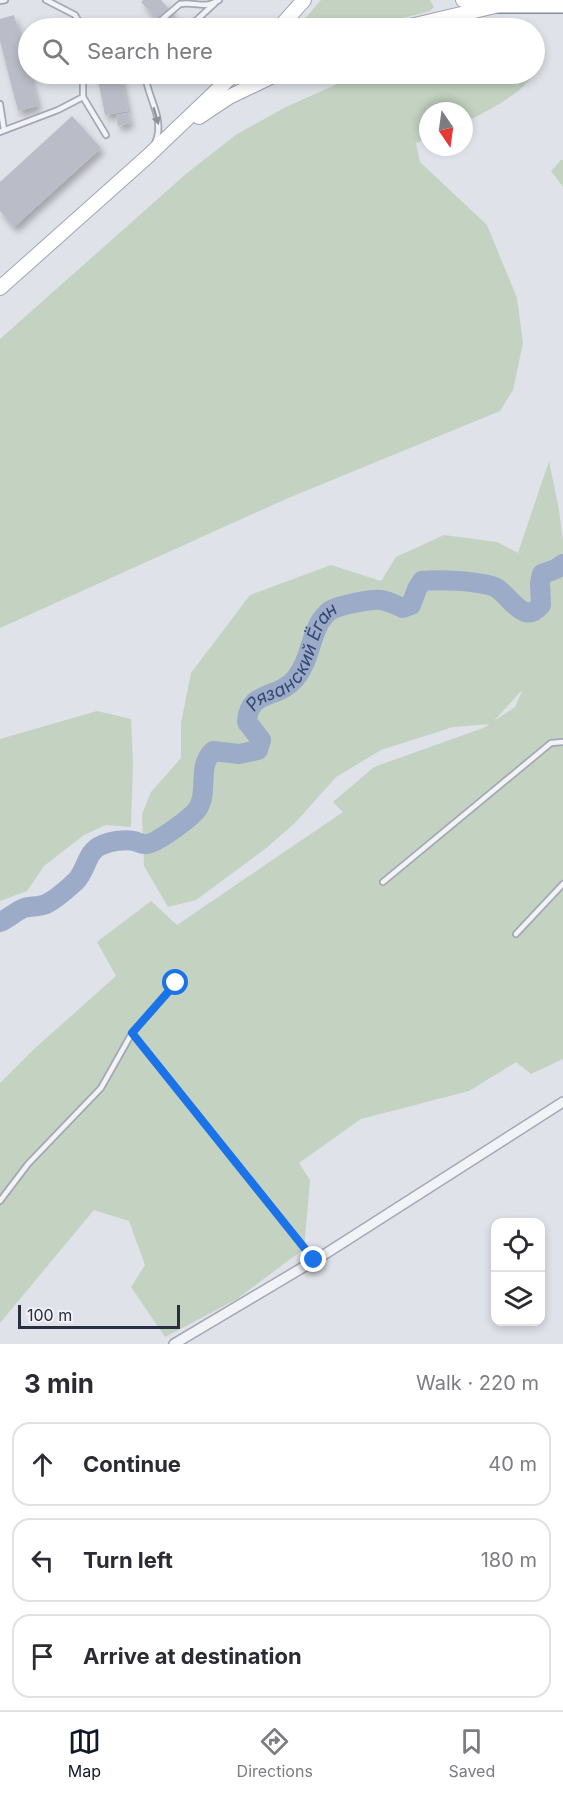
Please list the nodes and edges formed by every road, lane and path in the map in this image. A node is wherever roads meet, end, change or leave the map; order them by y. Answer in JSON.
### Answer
{"nodes":[{"id":1,"x":4,"y":0,"type":"edge"},
{"id":2,"x":46,"y":0,"type":"edge"},
{"id":3,"x":304,"y":0,"type":"edge"},
{"id":4,"x":463,"y":0,"type":"edge"},
{"id":5,"x":518,"y":0,"type":"edge"},
{"id":6,"x":0,"y":1,"type":"edge"},
{"id":7,"x":217,"y":1,"type":"edge"},
{"id":8,"x":499,"y":5,"type":"junction"},
{"id":9,"x":563,"y":5,"type":"edge"},
{"id":10,"x":77,"y":18,"type":"edge"},
{"id":11,"x":164,"y":18,"type":"edge"},
{"id":12,"x":199,"y":18,"type":"edge"},
{"id":13,"x":288,"y":18,"type":"edge"},
{"id":14,"x":444,"y":18,"type":"edge"},
{"id":15,"x":84,"y":84,"type":"edge"},
{"id":16,"x":147,"y":84,"type":"edge"},
{"id":17,"x":224,"y":84,"type":"edge"},
{"id":18,"x":255,"y":84,"type":"edge"},
{"id":19,"x":83,"y":97,"type":"junction"},
{"id":20,"x":0,"y":104,"type":"edge"},
{"id":21,"x":2,"y":131,"type":"edge"},
{"id":22,"x":106,"y":135,"type":"dead end"},
{"id":23,"x":147,"y":157,"type":"junction"},
{"id":24,"x":0,"y":288,"type":"edge"},
{"id":25,"x":563,"y":742,"type":"edge"},
{"id":26,"x":383,"y":882,"type":"dead end"},
{"id":27,"x":563,"y":884,"type":"edge"},
{"id":28,"x":516,"y":934,"type":"dead end"},
{"id":29,"x":176,"y":983,"type":"dead end"},
{"id":30,"x":132,"y":1033,"type":"junction"},
{"id":31,"x":563,"y":1102,"type":"edge"},
{"id":32,"x":0,"y":1201,"type":"edge"},
{"id":33,"x":314,"y":1260,"type":"junction"},
{"id":34,"x":174,"y":1344,"type":"edge"}],
"edges":[{"from":1,"to":6,"type":"lane"},
{"from":2,"to":10,"type":"lane"},
{"from":3,"to":13,"type":"main road"},
{"from":4,"to":8,"type":"main road"},
{"from":5,"to":8,"type":"main road"},
{"from":7,"to":11,"type":"lane"},
{"from":7,"to":12,"type":"lane"},
{"from":8,"to":9,"type":"highway"},
{"from":8,"to":14,"type":"main road"},
{"from":15,"to":19,"type":"lane"},
{"from":16,"to":23,"type":"lane","one_way":true},
{"from":17,"to":23,"type":"main road"},
{"from":18,"to":23,"type":"main road"},
{"from":19,"to":21,"type":"lane"},
{"from":19,"to":22,"type":"lane"},
{"from":20,"to":21,"type":"lane"},
{"from":23,"to":24,"type":"main road"},
{"from":25,"to":26,"type":"lane"},
{"from":27,"to":28,"type":"lane"},
{"from":29,"to":30,"type":"lane"},
{"from":30,"to":32,"type":"lane"},
{"from":30,"to":33,"type":"lane"},
{"from":31,"to":33,"type":"street"},
{"from":33,"to":34,"type":"street"}]}
